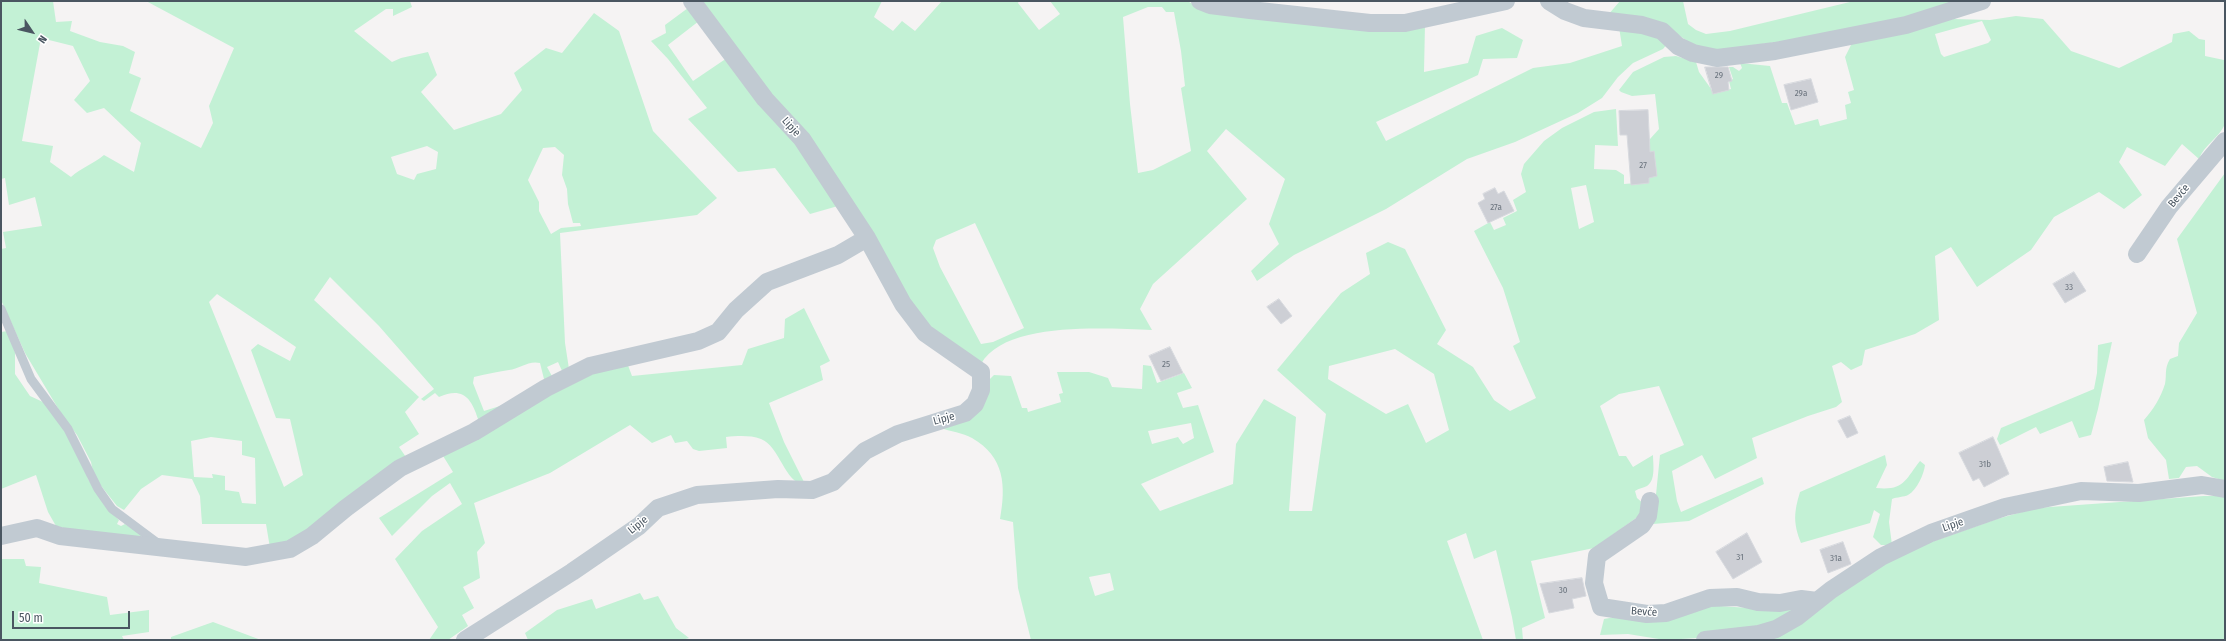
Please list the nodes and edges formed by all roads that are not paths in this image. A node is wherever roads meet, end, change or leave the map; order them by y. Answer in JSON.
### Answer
{"nodes":[{"id":1,"x":692,"y":1,"type":"edge"},
{"id":2,"x":1200,"y":1,"type":"edge"},
{"id":3,"x":1506,"y":1,"type":"edge"},
{"id":4,"x":1549,"y":1,"type":"edge"},
{"id":5,"x":1982,"y":1,"type":"edge"},
{"id":6,"x":2225,"y":141,"type":"edge"},
{"id":7,"x":867,"y":238,"type":"junction"},
{"id":8,"x":2137,"y":254,"type":"dead end"},
{"id":9,"x":1,"y":309,"type":"edge"},
{"id":10,"x":2225,"y":489,"type":"edge"},
{"id":11,"x":1650,"y":500,"type":"dead end"},
{"id":12,"x":1,"y":536,"type":"edge"},
{"id":13,"x":165,"y":548,"type":"junction"},
{"id":14,"x":1817,"y":601,"type":"junction"},
{"id":15,"x":465,"y":640,"type":"edge"},
{"id":16,"x":1705,"y":640,"type":"edge"}],
"edges":[{"from":1,"to":7,"type":"street","name":"Lipje"},
{"from":2,"to":3,"type":"street"},
{"from":4,"to":5,"type":"street"},
{"from":6,"to":8,"type":"street","name":"Bevče"},
{"from":7,"to":13,"type":"street"},
{"from":7,"to":15,"type":"street","name":"Lipje"},
{"from":9,"to":13,"type":"lane"},
{"from":10,"to":14,"type":"street","name":"Lipje"},
{"from":11,"to":14,"type":"street","name":"Bevče"},
{"from":12,"to":13,"type":"street"},
{"from":14,"to":16,"type":"street","name":"Lipje"}]}
